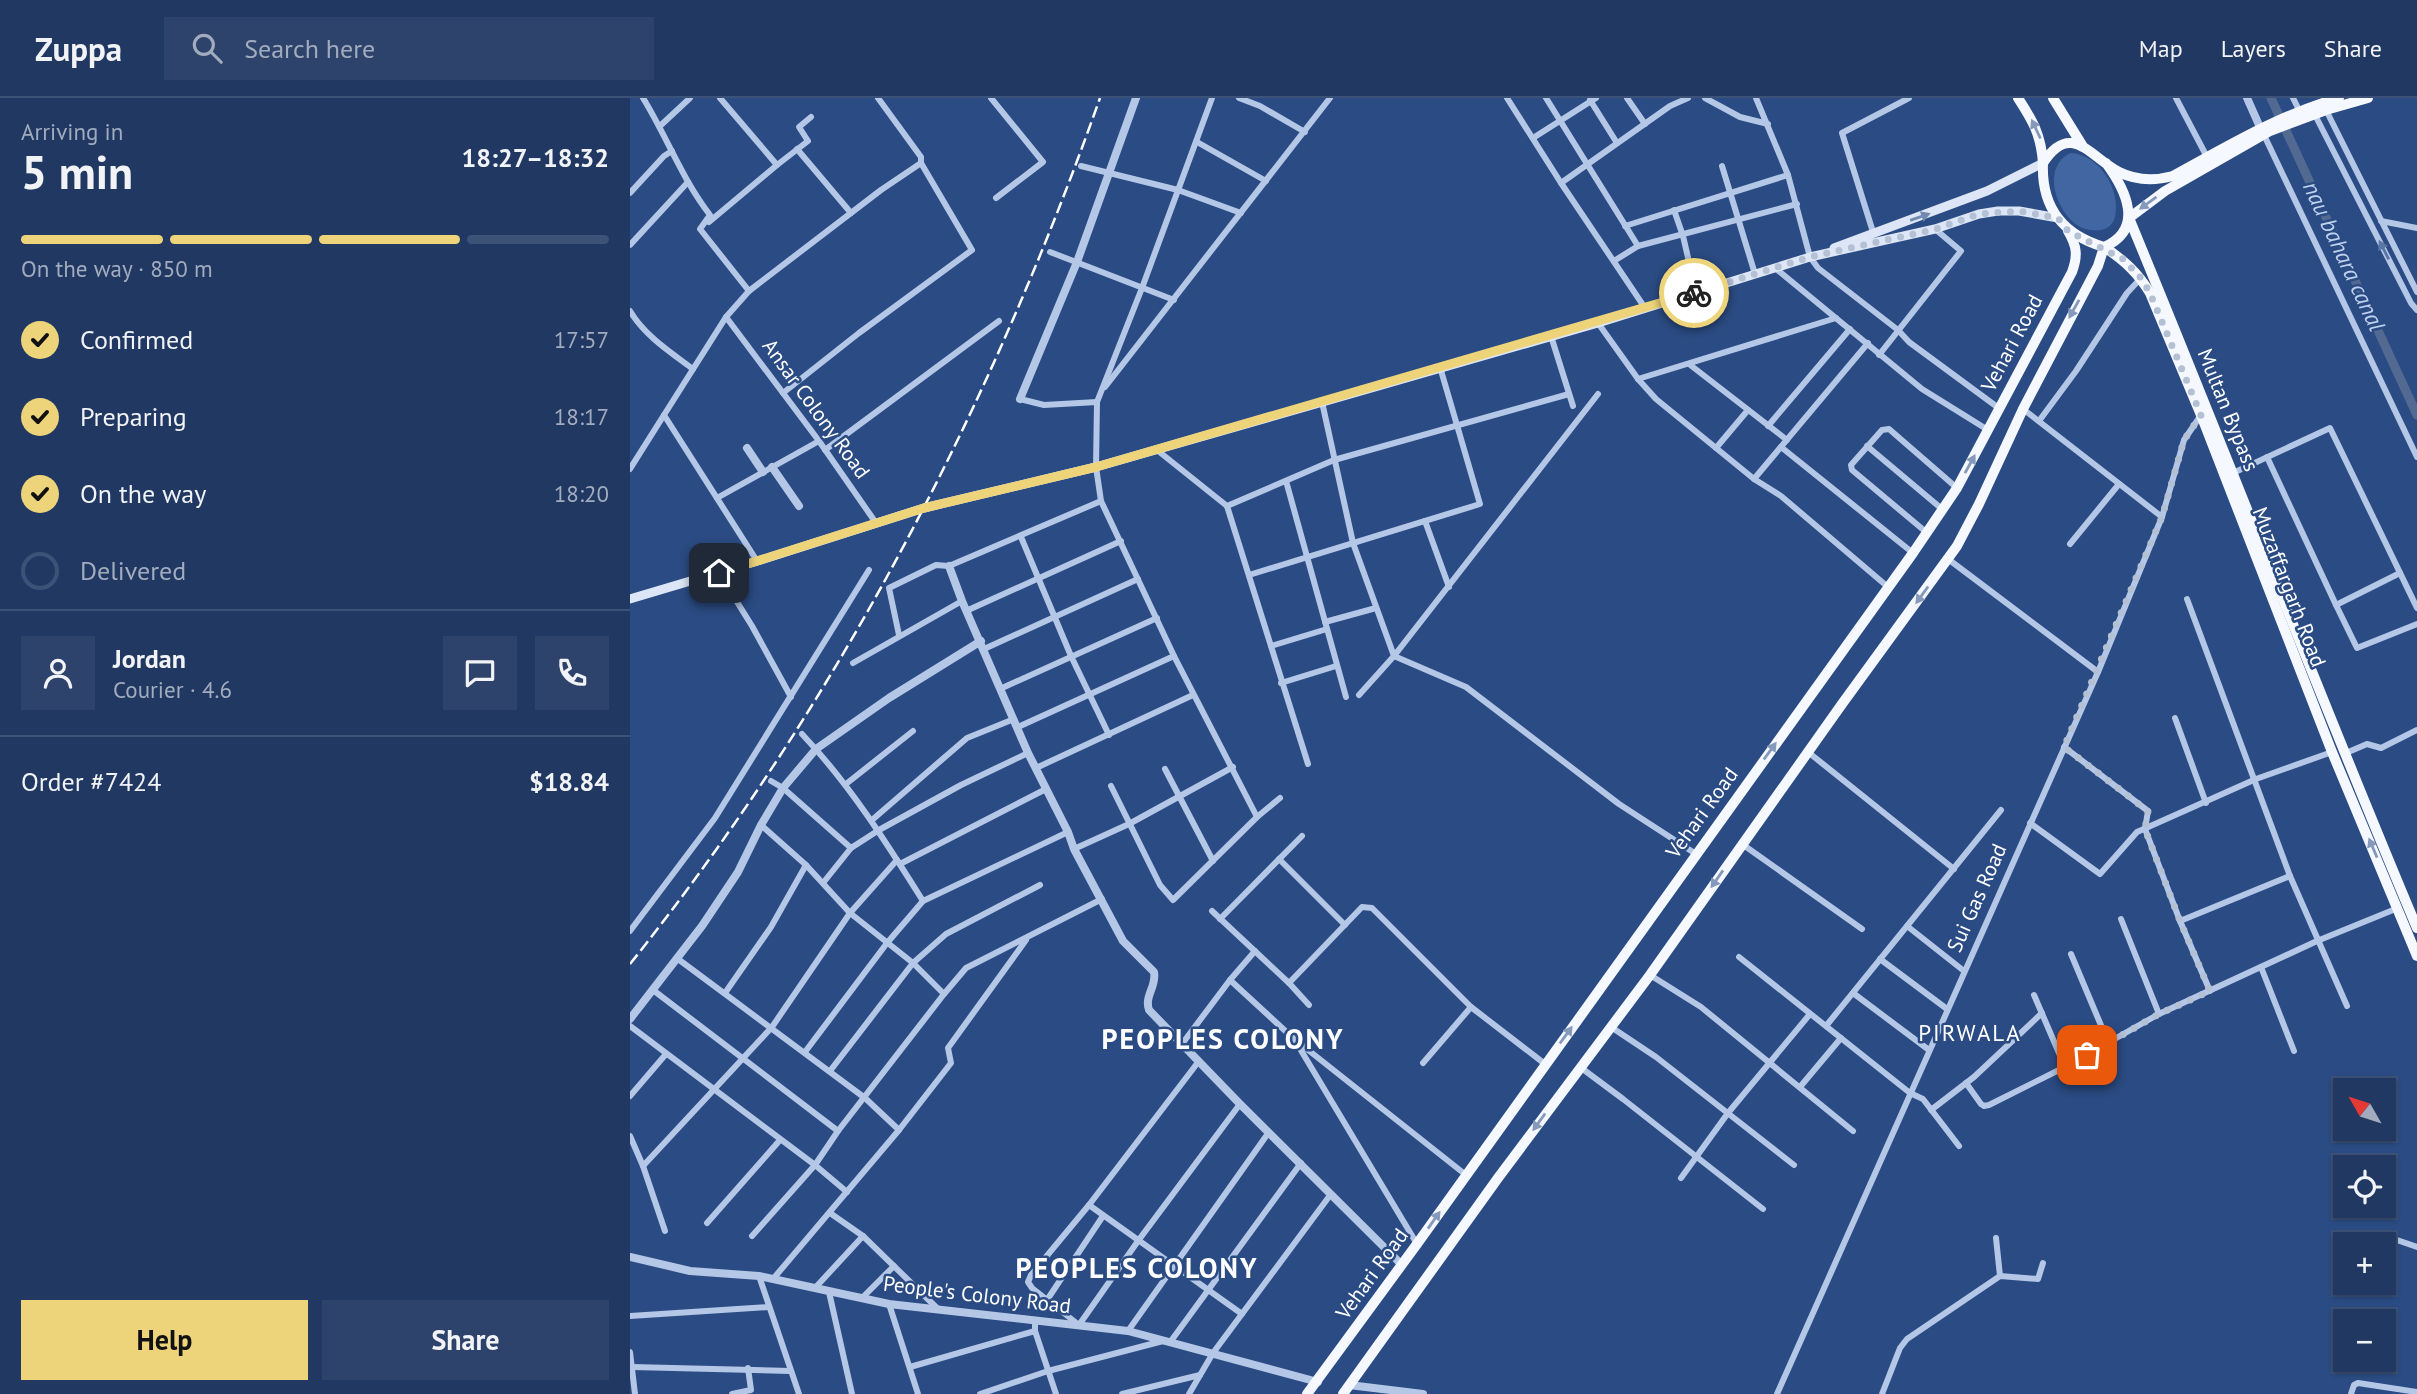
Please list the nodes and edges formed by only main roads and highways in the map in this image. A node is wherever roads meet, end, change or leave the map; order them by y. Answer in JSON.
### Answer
{"nodes":[{"id":1,"x":2018,"y":98,"type":"edge"},
{"id":2,"x":2053,"y":98,"type":"edge"},
{"id":3,"x":2340,"y":98,"type":"edge"},
{"id":4,"x":2368,"y":98,"type":"edge"},
{"id":5,"x":2324,"y":106,"type":"junction"},
{"id":6,"x":2265,"y":129,"type":"junction"},
{"id":7,"x":2082,"y":145,"type":"junction"},
{"id":8,"x":2043,"y":163,"type":"junction"},
{"id":9,"x":2106,"y":163,"type":"junction"},
{"id":10,"x":2058,"y":218,"type":"junction"},
{"id":11,"x":2129,"y":218,"type":"junction"},
{"id":12,"x":2068,"y":231,"type":"junction"},
{"id":13,"x":2104,"y":247,"type":"junction"},
{"id":14,"x":1810,"y":257,"type":"junction"},
{"id":15,"x":2228,"y":474,"type":"junction"},
{"id":16,"x":630,"y":599,"type":"edge"},
{"id":17,"x":2417,"y":928,"type":"edge"},
{"id":18,"x":2417,"y":956,"type":"edge"},
{"id":19,"x":1346,"y":1389,"type":"edge"},
{"id":20,"x":1307,"y":1394,"type":"edge"}],
"edges":[{"from":8,"to":1,"type":"main road","one_way":true},
{"from":2,"to":7,"type":"main road"},
{"from":3,"to":5,"type":"main road"},
{"from":4,"to":5,"type":"main road"},
{"from":5,"to":6,"type":"main road"},
{"from":6,"to":9,"type":"main road"},
{"from":6,"to":11,"type":"main road","one_way":true},
{"from":7,"to":8,"type":"main road"},
{"from":7,"to":9,"type":"main road"},
{"from":8,"to":10,"type":"main road"},
{"from":14,"to":8,"type":"main road","one_way":true},
{"from":9,"to":11,"type":"main road"},
{"from":10,"to":12,"type":"main road"},
{"from":10,"to":14,"type":"main road"},
{"from":11,"to":13,"type":"main road"},
{"from":11,"to":15,"type":"main road","name":"Multan Bypass"},
{"from":12,"to":13,"type":"main road"},
{"from":20,"to":12,"type":"main road","name":"Vehari Road","one_way":true},
{"from":13,"to":15,"type":"main road","name":"Muzaffargarh Road"},
{"from":13,"to":19,"type":"main road","name":"Vehari Road","one_way":true},
{"from":14,"to":16,"type":"main road"},
{"from":15,"to":17,"type":"main road","name":"Multan Bypass"},
{"from":18,"to":15,"type":"main road","name":"Muzaffargarh Road","one_way":true}]}
